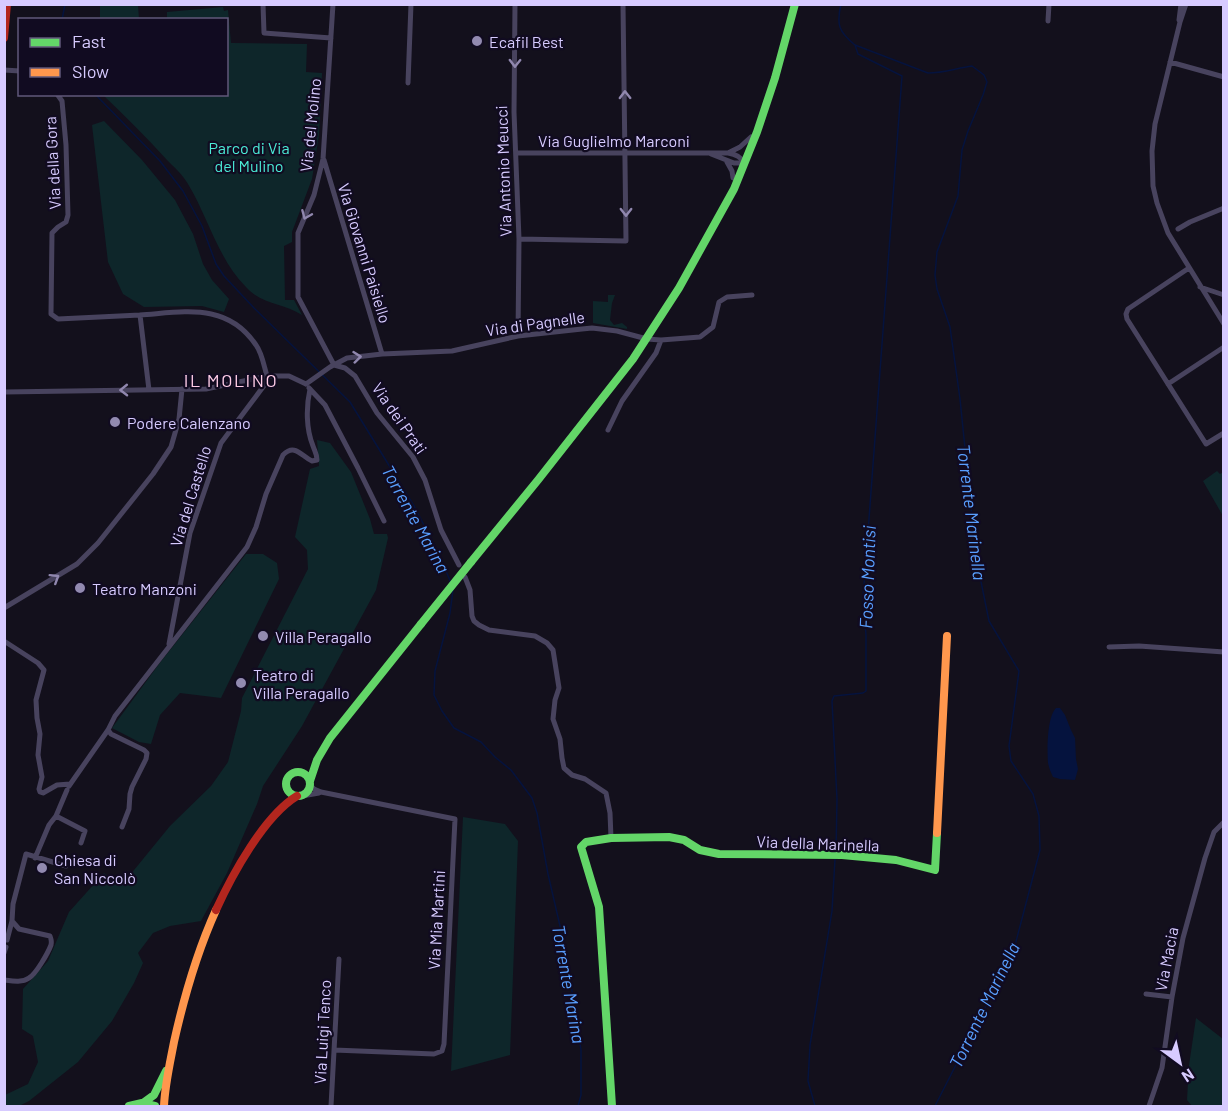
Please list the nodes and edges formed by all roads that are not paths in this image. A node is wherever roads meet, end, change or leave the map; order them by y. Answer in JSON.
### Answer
{"nodes":[{"id":1,"x":7,"y":4,"type":"edge"},
{"id":2,"x":263,"y":4,"type":"edge"},
{"id":3,"x":333,"y":4,"type":"edge"},
{"id":4,"x":411,"y":4,"type":"edge"},
{"id":5,"x":515,"y":4,"type":"edge"},
{"id":6,"x":623,"y":4,"type":"edge"},
{"id":7,"x":795,"y":4,"type":"edge"},
{"id":8,"x":1049,"y":4,"type":"edge"},
{"id":9,"x":1181,"y":4,"type":"edge"},
{"id":10,"x":1186,"y":4,"type":"edge"},
{"id":11,"x":1048,"y":21,"type":"dead end"},
{"id":12,"x":1179,"y":22,"type":"junction"},
{"id":13,"x":4,"y":38,"type":"edge"},
{"id":14,"x":331,"y":38,"type":"junction"},
{"id":15,"x":1170,"y":62,"type":"junction"},
{"id":16,"x":1224,"y":77,"type":"edge"},
{"id":17,"x":408,"y":83,"type":"dead end"},
{"id":18,"x":58,"y":96,"type":"edge"},
{"id":19,"x":762,"y":114,"type":"junction"},
{"id":20,"x":751,"y":137,"type":"junction"},
{"id":21,"x":517,"y":153,"type":"junction"},
{"id":22,"x":728,"y":153,"type":"junction"},
{"id":23,"x":626,"y":154,"type":"junction"},
{"id":24,"x":711,"y":154,"type":"junction"},
{"id":25,"x":323,"y":159,"type":"junction"},
{"id":26,"x":726,"y":160,"type":"junction"},
{"id":27,"x":742,"y":162,"type":"junction"},
{"id":28,"x":733,"y":178,"type":"junction"},
{"id":29,"x":1224,"y":208,"type":"edge"},
{"id":30,"x":721,"y":210,"type":"junction"},
{"id":31,"x":1178,"y":229,"type":"dead end"},
{"id":32,"x":519,"y":239,"type":"junction"},
{"id":33,"x":1188,"y":268,"type":"junction"},
{"id":34,"x":1200,"y":286,"type":"junction"},
{"id":35,"x":1224,"y":295,"type":"edge"},
{"id":36,"x":752,"y":296,"type":"dead end"},
{"id":37,"x":140,"y":315,"type":"junction"},
{"id":38,"x":1224,"y":324,"type":"edge"},
{"id":39,"x":518,"y":336,"type":"junction"},
{"id":40,"x":647,"y":339,"type":"junction"},
{"id":41,"x":661,"y":340,"type":"junction"},
{"id":42,"x":1224,"y":347,"type":"edge"},
{"id":43,"x":381,"y":354,"type":"junction"},
{"id":44,"x":332,"y":366,"type":"junction"},
{"id":45,"x":267,"y":376,"type":"junction"},
{"id":46,"x":1168,"y":384,"type":"junction"},
{"id":47,"x":309,"y":385,"type":"junction"},
{"id":48,"x":182,"y":389,"type":"junction"},
{"id":49,"x":149,"y":390,"type":"junction"},
{"id":50,"x":4,"y":392,"type":"edge"},
{"id":51,"x":608,"y":430,"type":"dead end"},
{"id":52,"x":1224,"y":433,"type":"edge"},
{"id":53,"x":384,"y":521,"type":"dead end"},
{"id":54,"x":459,"y":565,"type":"dead end"},
{"id":55,"x":465,"y":577,"type":"dead end"},
{"id":56,"x":4,"y":608,"type":"edge"},
{"id":57,"x":946,"y":636,"type":"dead end"},
{"id":58,"x":4,"y":641,"type":"edge"},
{"id":59,"x":169,"y":646,"type":"junction"},
{"id":60,"x":1110,"y":647,"type":"dead end"},
{"id":61,"x":1224,"y":652,"type":"edge"},
{"id":62,"x":108,"y":730,"type":"junction"},
{"id":63,"x":315,"y":763,"type":"junction"},
{"id":64,"x":299,"y":772,"type":"junction"},
{"id":65,"x":310,"y":783,"type":"junction"},
{"id":66,"x":68,"y":787,"type":"junction"},
{"id":67,"x":286,"y":788,"type":"junction"},
{"id":68,"x":321,"y":792,"type":"junction"},
{"id":69,"x":299,"y":796,"type":"junction"},
{"id":70,"x":284,"y":805,"type":"junction"},
{"id":71,"x":56,"y":816,"type":"junction"},
{"id":72,"x":1224,"y":822,"type":"edge"},
{"id":73,"x":122,"y":826,"type":"dead end"},
{"id":74,"x":611,"y":838,"type":"junction"},
{"id":75,"x":81,"y":843,"type":"dead end"},
{"id":76,"x":35,"y":858,"type":"junction"},
{"id":77,"x":66,"y":866,"type":"dead end"},
{"id":78,"x":12,"y":921,"type":"junction"},
{"id":79,"x":7,"y":940,"type":"dead end"},
{"id":80,"x":339,"y":959,"type":"dead end"},
{"id":81,"x":4,"y":980,"type":"edge"},
{"id":82,"x":1146,"y":994,"type":"dead end"},
{"id":83,"x":1172,"y":997,"type":"junction"},
{"id":84,"x":334,"y":1050,"type":"junction"},
{"id":85,"x":169,"y":1064,"type":"junction"},
{"id":86,"x":143,"y":1102,"type":"junction"},
{"id":87,"x":129,"y":1107,"type":"edge"},
{"id":88,"x":155,"y":1107,"type":"edge"},
{"id":89,"x":164,"y":1107,"type":"edge"},
{"id":90,"x":331,"y":1107,"type":"edge"},
{"id":91,"x":612,"y":1107,"type":"edge"},
{"id":92,"x":1149,"y":1107,"type":"edge"}],
"edges":[{"from":1,"to":13,"type":"main road"},
{"from":2,"to":14,"type":"street"},
{"from":3,"to":14,"type":"street","name":"Via del Molino"},
{"from":4,"to":17,"type":"street"},
{"from":5,"to":21,"type":"street","name":"Via Antonio Meucci","one_way":true},
{"from":23,"to":6,"type":"street","one_way":true},
{"from":7,"to":19,"type":"main road"},
{"from":8,"to":11,"type":"street"},
{"from":9,"to":12,"type":"street"},
{"from":10,"to":12,"type":"street"},
{"from":12,"to":15,"type":"street"},
{"from":14,"to":25,"type":"street","name":"Via del Molino"},
{"from":15,"to":16,"type":"street"},
{"from":15,"to":33,"type":"street"},
{"from":18,"to":37,"type":"street","name":"Via della Gora"},
{"from":19,"to":20,"type":"main road"},
{"from":19,"to":27,"type":"main road"},
{"from":20,"to":22,"type":"street"},
{"from":20,"to":27,"type":"main road"},
{"from":21,"to":23,"type":"street","name":"Via Guglielmo Marconi"},
{"from":21,"to":32,"type":"street","name":"Via Antonio Meucci"},
{"from":22,"to":24,"type":"street","name":"Via Guglielmo Marconi"},
{"from":22,"to":27,"type":"street","name":"Via Guglielmo Marconi"},
{"from":23,"to":24,"type":"street","name":"Via Guglielmo Marconi"},
{"from":23,"to":32,"type":"street","one_way":true},
{"from":24,"to":26,"type":"street","name":"Via Guglielmo Marconi"},
{"from":25,"to":43,"type":"street","name":"Via Giovanni Paisiello"},
{"from":25,"to":44,"type":"street","name":"Via del Molino","one_way":true},
{"from":26,"to":27,"type":"street","name":"Via Guglielmo Marconi"},
{"from":26,"to":28,"type":"street"},
{"from":27,"to":28,"type":"main road"},
{"from":27,"to":30,"type":"main road"},
{"from":28,"to":30,"type":"main road"},
{"from":29,"to":31,"type":"street"},
{"from":30,"to":40,"type":"main road"},
{"from":32,"to":39,"type":"street","name":"Via Antonio Meucci"},
{"from":33,"to":34,"type":"street"},
{"from":33,"to":46,"type":"street"},
{"from":34,"to":35,"type":"street"},
{"from":34,"to":38,"type":"street"},
{"from":36,"to":41,"type":"street","name":"Via di Pagnelle"},
{"from":37,"to":45,"type":"street"},
{"from":37,"to":49,"type":"street"},
{"from":39,"to":40,"type":"street","name":"Via di Pagnelle"},
{"from":39,"to":43,"type":"street","name":"Via di Pagnelle"},
{"from":40,"to":41,"type":"street","name":"Via di Pagnelle"},
{"from":40,"to":63,"type":"main road","bridge":true},
{"from":41,"to":51,"type":"street"},
{"from":42,"to":46,"type":"street"},
{"from":44,"to":43,"type":"street","name":"Via di Pagnelle","one_way":true},
{"from":44,"to":47,"type":"street"},
{"from":44,"to":54,"type":"street","name":"Via dei Prati"},
{"from":45,"to":47,"type":"street"},
{"from":45,"to":48,"type":"street"},
{"from":45,"to":59,"type":"street","name":"Via del Castello"},
{"from":46,"to":52,"type":"street"},
{"from":47,"to":53,"type":"street"},
{"from":47,"to":59,"type":"street"},
{"from":48,"to":49,"type":"street"},
{"from":56,"to":48,"type":"street","one_way":true},
{"from":49,"to":50,"type":"street","one_way":true},
{"from":55,"to":74,"type":"street"},
{"from":57,"to":74,"type":"main road","name":"Via della Marinella"},
{"from":58,"to":66,"type":"street"},
{"from":59,"to":62,"type":"street","name":"Via del Castello"},
{"from":60,"to":61,"type":"street"},
{"from":62,"to":66,"type":"street","name":"Via del Castello"},
{"from":62,"to":73,"type":"street"},
{"from":63,"to":64,"type":"main road"},
{"from":63,"to":65,"type":"main road"},
{"from":64,"to":65,"type":"main road"},
{"from":64,"to":67,"type":"main road"},
{"from":65,"to":68,"type":"street","name":"Via Mia Martini"},
{"from":65,"to":69,"type":"main road"},
{"from":66,"to":71,"type":"street","name":"Via del Castello"},
{"from":67,"to":69,"type":"main road"},
{"from":67,"to":70,"type":"main road"},
{"from":68,"to":69,"type":"street","name":"Via Mia Martini"},
{"from":68,"to":84,"type":"street","name":"Via Mia Martini"},
{"from":69,"to":70,"type":"main road"},
{"from":70,"to":85,"type":"main road"},
{"from":71,"to":75,"type":"street"},
{"from":71,"to":76,"type":"street","name":"Via del Castello"},
{"from":72,"to":83,"type":"street","name":"Via Macia"},
{"from":74,"to":91,"type":"main road"},
{"from":76,"to":77,"type":"street"},
{"from":76,"to":78,"type":"street","name":"Via del Castello"},
{"from":78,"to":79,"type":"street","name":"Via del Castello"},
{"from":78,"to":81,"type":"street"},
{"from":80,"to":84,"type":"street","name":"Via Luigi Tenco"},
{"from":82,"to":83,"type":"street"},
{"from":83,"to":92,"type":"street","name":"Via Macia"},
{"from":84,"to":90,"type":"street","name":"Via Luigi Tenco"},
{"from":85,"to":86,"type":"main road"},
{"from":85,"to":89,"type":"main road"},
{"from":86,"to":87,"type":"main road"},
{"from":86,"to":88,"type":"main road"}]}
